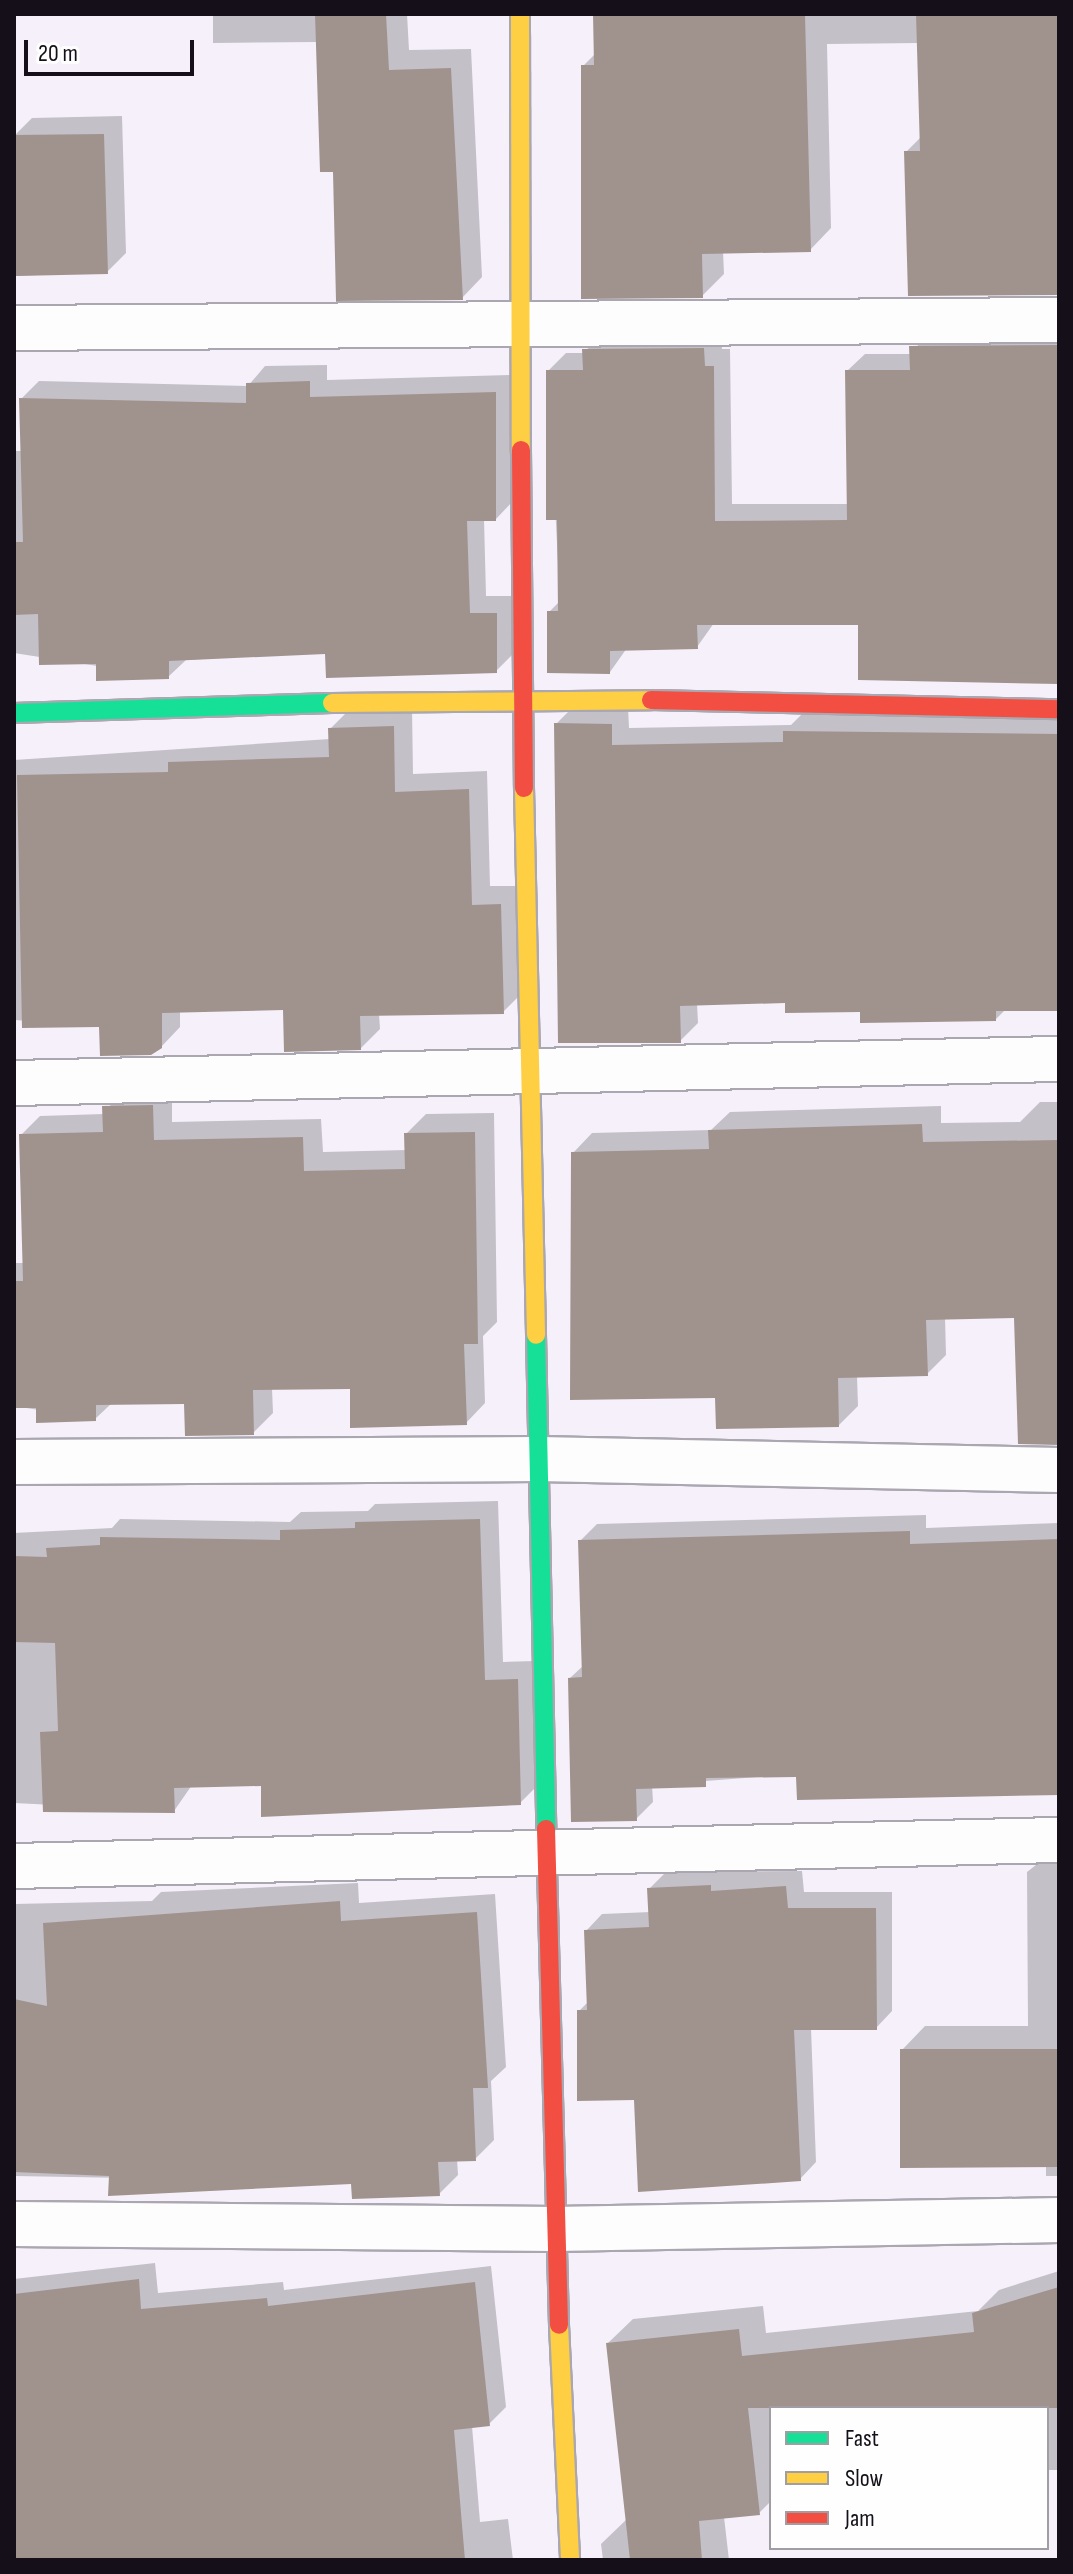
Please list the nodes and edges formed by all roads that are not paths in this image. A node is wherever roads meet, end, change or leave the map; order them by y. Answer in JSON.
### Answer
{"nodes":[{"id":1,"x":520,"y":14,"type":"edge"},
{"id":2,"x":1059,"y":320,"type":"edge"},
{"id":3,"x":522,"y":325,"type":"junction"},
{"id":4,"x":14,"y":328,"type":"edge"},
{"id":5,"x":522,"y":697,"type":"junction"},
{"id":6,"x":1059,"y":709,"type":"edge"},
{"id":7,"x":14,"y":713,"type":"edge"},
{"id":8,"x":1059,"y":1059,"type":"edge"},
{"id":9,"x":533,"y":1071,"type":"junction"},
{"id":10,"x":14,"y":1083,"type":"edge"},
{"id":11,"x":539,"y":1459,"type":"junction"},
{"id":12,"x":14,"y":1462,"type":"edge"},
{"id":13,"x":1059,"y":1470,"type":"edge"},
{"id":14,"x":1059,"y":1840,"type":"edge"},
{"id":15,"x":548,"y":1857,"type":"junction"},
{"id":16,"x":14,"y":1866,"type":"edge"},
{"id":17,"x":1059,"y":2220,"type":"edge"},
{"id":18,"x":14,"y":2224,"type":"edge"},
{"id":19,"x":555,"y":2229,"type":"junction"},
{"id":20,"x":570,"y":2560,"type":"edge"}],
"edges":[{"from":1,"to":3,"type":"street"},
{"from":2,"to":3,"type":"street"},
{"from":3,"to":4,"type":"street"},
{"from":3,"to":5,"type":"street"},
{"from":5,"to":6,"type":"street"},
{"from":5,"to":7,"type":"street"},
{"from":5,"to":9,"type":"street"},
{"from":8,"to":9,"type":"street"},
{"from":9,"to":10,"type":"street"},
{"from":9,"to":11,"type":"street"},
{"from":11,"to":12,"type":"street"},
{"from":11,"to":13,"type":"street"},
{"from":11,"to":15,"type":"street"},
{"from":14,"to":15,"type":"street"},
{"from":15,"to":16,"type":"street"},
{"from":15,"to":19,"type":"street"},
{"from":17,"to":19,"type":"street"},
{"from":18,"to":19,"type":"street"},
{"from":19,"to":20,"type":"street"}]}
